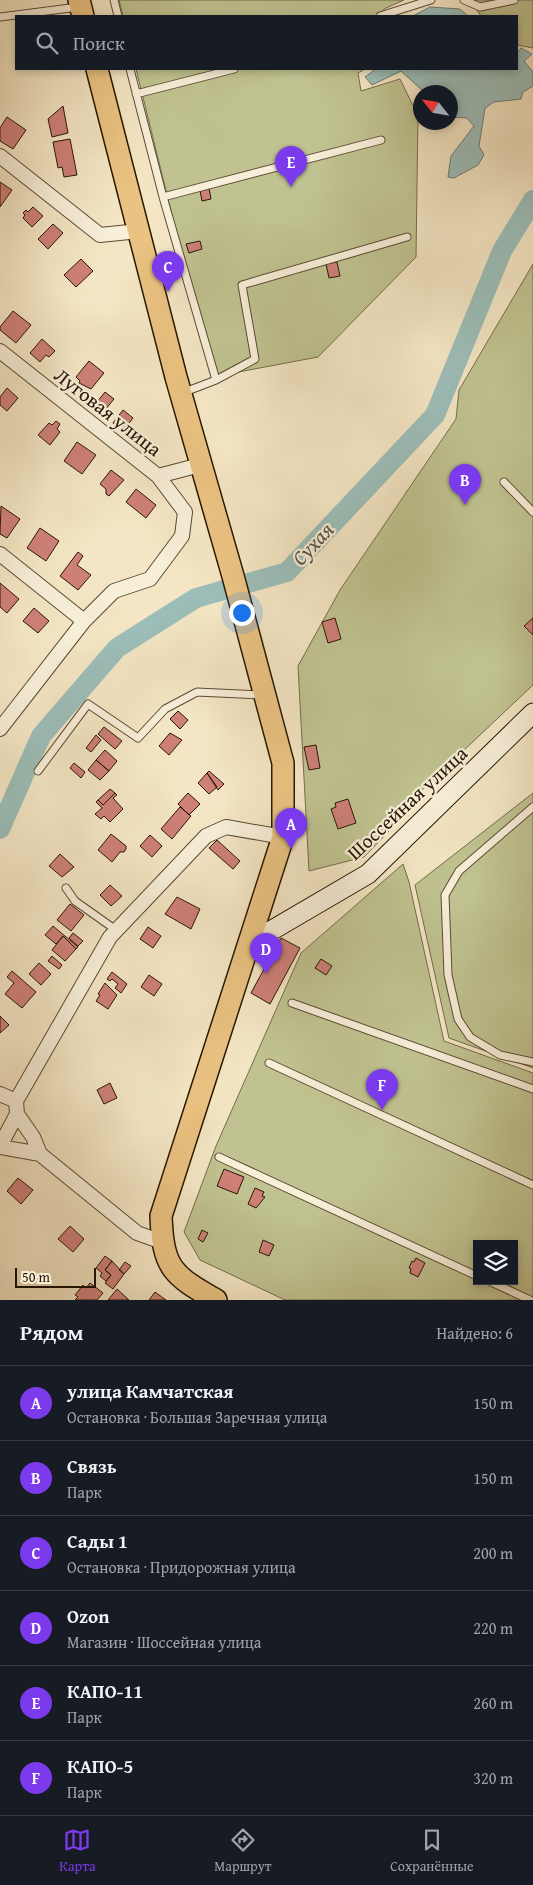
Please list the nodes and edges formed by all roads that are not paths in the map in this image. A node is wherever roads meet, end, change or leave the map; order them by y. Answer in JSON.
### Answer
{"nodes":[{"id":1,"x":114,"y":0,"type":"edge"},
{"id":2,"x":430,"y":0,"type":"edge"},
{"id":3,"x":464,"y":0,"type":"edge"},
{"id":4,"x":514,"y":0,"type":"edge"},
{"id":5,"x":81,"y":8,"type":"edge"},
{"id":6,"x":24,"y":15,"type":"edge"},
{"id":7,"x":118,"y":15,"type":"edge"},
{"id":8,"x":383,"y":15,"type":"edge"},
{"id":9,"x":15,"y":16,"type":"edge"},
{"id":10,"x":0,"y":18,"type":"edge"},
{"id":11,"x":97,"y":70,"type":"edge"},
{"id":12,"x":130,"y":70,"type":"edge"},
{"id":13,"x":230,"y":70,"type":"edge"},
{"id":14,"x":136,"y":94,"type":"junction"},
{"id":15,"x":381,"y":140,"type":"dead end"},
{"id":16,"x":0,"y":156,"type":"edge"},
{"id":17,"x":163,"y":197,"type":"junction"},
{"id":18,"x":139,"y":231,"type":"junction"},
{"id":19,"x":407,"y":237,"type":"dead end"},
{"id":20,"x":0,"y":351,"type":"edge"},
{"id":21,"x":216,"y":380,"type":"junction"},
{"id":22,"x":181,"y":394,"type":"junction"},
{"id":23,"x":200,"y":465,"type":"junction"},
{"id":24,"x":158,"y":476,"type":"junction"},
{"id":25,"x":504,"y":482,"type":"dead end"},
{"id":26,"x":533,"y":512,"type":"edge"},
{"id":27,"x":0,"y":554,"type":"edge"},
{"id":28,"x":84,"y":621,"type":"junction"},
{"id":29,"x":265,"y":695,"type":"junction"},
{"id":30,"x":533,"y":713,"type":"edge"},
{"id":31,"x":0,"y":729,"type":"edge"},
{"id":32,"x":38,"y":771,"type":"dead end"},
{"id":33,"x":533,"y":808,"type":"edge"},
{"id":34,"x":283,"y":837,"type":"junction"},
{"id":35,"x":66,"y":888,"type":"dead end"},
{"id":36,"x":116,"y":930,"type":"junction"},
{"id":37,"x":250,"y":943,"type":"junction"},
{"id":38,"x":292,"y":1003,"type":"dead end"},
{"id":39,"x":533,"y":1062,"type":"edge"},
{"id":40,"x":269,"y":1064,"type":"dead end"},
{"id":41,"x":533,"y":1089,"type":"edge"},
{"id":42,"x":0,"y":1094,"type":"edge"},
{"id":43,"x":16,"y":1107,"type":"junction"},
{"id":44,"x":0,"y":1146,"type":"edge"},
{"id":45,"x":40,"y":1154,"type":"junction"},
{"id":46,"x":219,"y":1157,"type":"dead end"},
{"id":47,"x":533,"y":1185,"type":"edge"},
{"id":48,"x":162,"y":1242,"type":"junction"},
{"id":49,"x":473,"y":1274,"type":"edge"},
{"id":50,"x":498,"y":1285,"type":"edge"},
{"id":51,"x":216,"y":1300,"type":"edge"},
{"id":52,"x":530,"y":1300,"type":"edge"}],
"edges":[{"from":1,"to":7,"type":"lane"},
{"from":2,"to":8,"type":"lane"},
{"from":3,"to":4,"type":"lane"},
{"from":5,"to":6,"type":"lane"},
{"from":9,"to":10,"type":"lane"},
{"from":11,"to":18,"type":"main road"},
{"from":12,"to":14,"type":"lane"},
{"from":13,"to":14,"type":"lane"},
{"from":14,"to":17,"type":"lane"},
{"from":15,"to":17,"type":"lane"},
{"from":16,"to":18,"type":"street"},
{"from":17,"to":21,"type":"lane"},
{"from":18,"to":22,"type":"main road"},
{"from":19,"to":21,"type":"lane"},
{"from":20,"to":24,"type":"street","name":"Луговая улица"},
{"from":21,"to":22,"type":"lane"},
{"from":22,"to":23,"type":"main road"},
{"from":23,"to":24,"type":"street","name":"Луговая улица"},
{"from":23,"to":29,"type":"main road"},
{"from":24,"to":28,"type":"street"},
{"from":25,"to":26,"type":"lane"},
{"from":27,"to":28,"type":"street"},
{"from":28,"to":31,"type":"street"},
{"from":29,"to":32,"type":"lane"},
{"from":29,"to":34,"type":"main road"},
{"from":30,"to":37,"type":"street","name":"Шоссейная улица"},
{"from":33,"to":39,"type":"lane"},
{"from":34,"to":36,"type":"street"},
{"from":34,"to":37,"type":"main road"},
{"from":35,"to":36,"type":"lane"},
{"from":36,"to":43,"type":"street"},
{"from":37,"to":48,"type":"main road"},
{"from":38,"to":41,"type":"lane"},
{"from":40,"to":47,"type":"lane"},
{"from":42,"to":43,"type":"street"},
{"from":43,"to":44,"type":"street"},
{"from":43,"to":45,"type":"street"},
{"from":44,"to":45,"type":"street"},
{"from":45,"to":48,"type":"street"},
{"from":46,"to":49,"type":"lane"},
{"from":48,"to":51,"type":"main road"},
{"from":50,"to":52,"type":"lane"}]}
